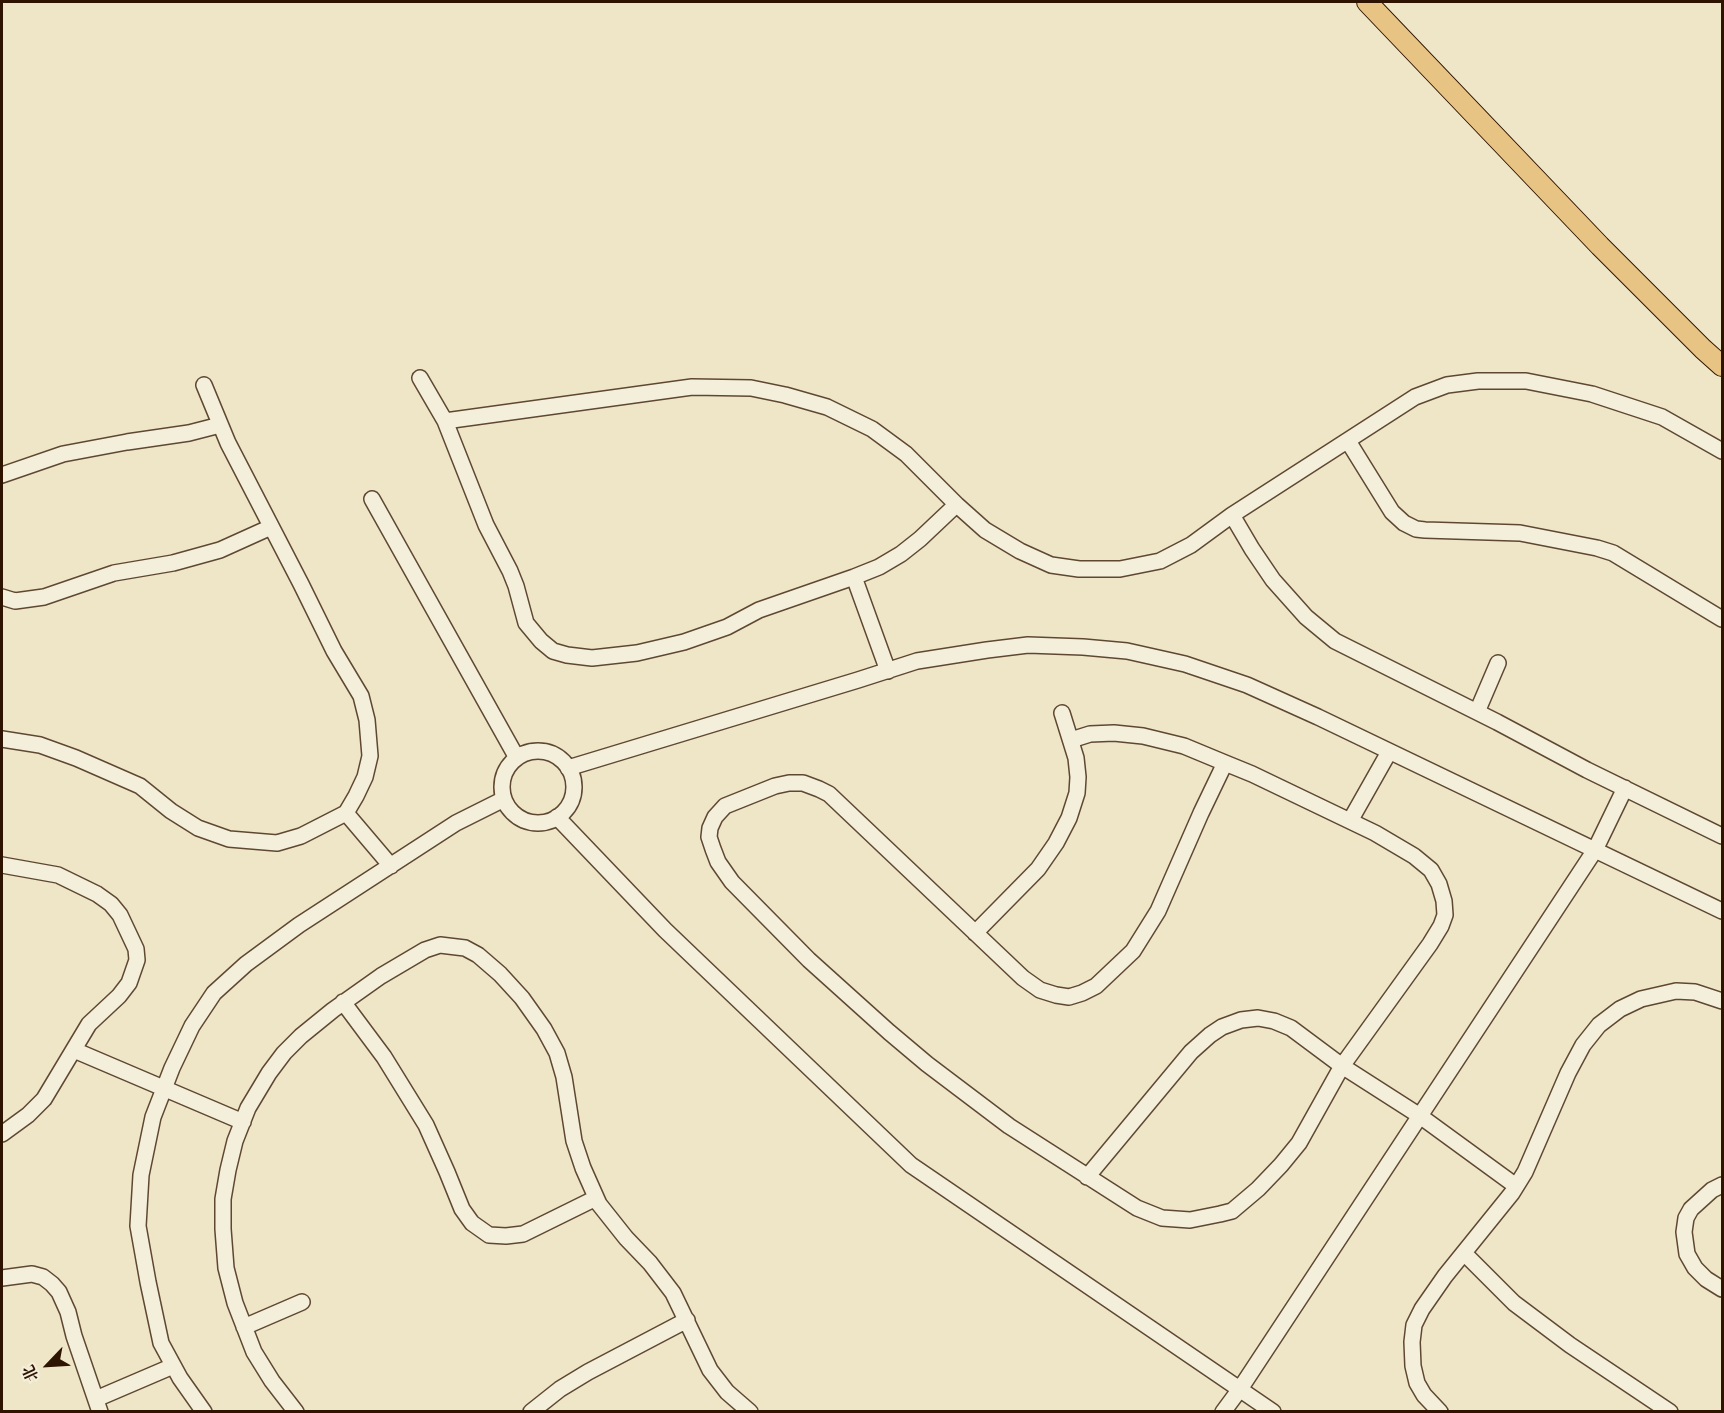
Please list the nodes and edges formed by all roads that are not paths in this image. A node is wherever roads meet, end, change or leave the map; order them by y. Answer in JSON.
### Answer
{"nodes":[{"id":1,"x":1367,"y":2,"type":"edge"},
{"id":2,"x":1722,"y":366,"type":"edge"},
{"id":3,"x":420,"y":378,"type":"dead end"},
{"id":4,"x":204,"y":386,"type":"dead end"},
{"id":5,"x":445,"y":421,"type":"junction"},
{"id":6,"x":220,"y":425,"type":"junction"},
{"id":7,"x":1348,"y":441,"type":"junction"},
{"id":8,"x":1722,"y":451,"type":"edge"},
{"id":9,"x":2,"y":475,"type":"edge"},
{"id":10,"x":372,"y":499,"type":"dead end"},
{"id":11,"x":956,"y":505,"type":"junction"},
{"id":12,"x":1232,"y":515,"type":"junction"},
{"id":13,"x":271,"y":527,"type":"junction"},
{"id":14,"x":854,"y":577,"type":"junction"},
{"id":15,"x":2,"y":597,"type":"edge"},
{"id":16,"x":1722,"y":620,"type":"edge"},
{"id":17,"x":1498,"y":663,"type":"dead end"},
{"id":18,"x":888,"y":671,"type":"junction"},
{"id":19,"x":1477,"y":712,"type":"junction"},
{"id":20,"x":1062,"y":713,"type":"dead end"},
{"id":21,"x":2,"y":739,"type":"edge"},
{"id":22,"x":1071,"y":740,"type":"junction"},
{"id":23,"x":1389,"y":752,"type":"junction"},
{"id":24,"x":517,"y":758,"type":"junction"},
{"id":25,"x":1225,"y":763,"type":"junction"},
{"id":26,"x":568,"y":768,"type":"junction"},
{"id":27,"x":1625,"y":788,"type":"junction"},
{"id":28,"x":504,"y":798,"type":"junction"},
{"id":29,"x":346,"y":813,"type":"junction"},
{"id":30,"x":557,"y":818,"type":"junction"},
{"id":31,"x":1350,"y":821,"type":"junction"},
{"id":32,"x":1722,"y":836,"type":"edge"},
{"id":33,"x":1595,"y":850,"type":"junction"},
{"id":34,"x":2,"y":865,"type":"edge"},
{"id":35,"x":391,"y":866,"type":"junction"},
{"id":36,"x":1722,"y":911,"type":"edge"},
{"id":37,"x":975,"y":933,"type":"junction"},
{"id":38,"x":1722,"y":1001,"type":"edge"},
{"id":39,"x":343,"y":1002,"type":"junction"},
{"id":40,"x":74,"y":1050,"type":"junction"},
{"id":41,"x":1342,"y":1066,"type":"junction"},
{"id":42,"x":164,"y":1089,"type":"junction"},
{"id":43,"x":1420,"y":1116,"type":"junction"},
{"id":44,"x":243,"y":1122,"type":"junction"},
{"id":45,"x":2,"y":1134,"type":"edge"},
{"id":46,"x":1087,"y":1177,"type":"junction"},
{"id":47,"x":1722,"y":1185,"type":"edge"},
{"id":48,"x":1516,"y":1186,"type":"junction"},
{"id":49,"x":596,"y":1198,"type":"junction"},
{"id":50,"x":1464,"y":1253,"type":"junction"},
{"id":51,"x":2,"y":1278,"type":"edge"},
{"id":52,"x":1722,"y":1289,"type":"edge"},
{"id":53,"x":302,"y":1302,"type":"dead end"},
{"id":54,"x":687,"y":1320,"type":"junction"},
{"id":55,"x":244,"y":1327,"type":"junction"},
{"id":56,"x":173,"y":1366,"type":"junction"},
{"id":57,"x":1240,"y":1389,"type":"junction"},
{"id":58,"x":98,"y":1405,"type":"edge"},
{"id":59,"x":204,"y":1412,"type":"edge"},
{"id":60,"x":296,"y":1412,"type":"edge"},
{"id":61,"x":531,"y":1412,"type":"edge"},
{"id":62,"x":750,"y":1412,"type":"edge"},
{"id":63,"x":1223,"y":1412,"type":"edge"},
{"id":64,"x":1273,"y":1412,"type":"edge"},
{"id":65,"x":1440,"y":1412,"type":"edge"},
{"id":66,"x":1670,"y":1412,"type":"edge"}],
"edges":[{"from":1,"to":2,"type":"main road"},
{"from":3,"to":5,"type":"street"},
{"from":4,"to":6,"type":"street"},
{"from":5,"to":11,"type":"street"},
{"from":5,"to":14,"type":"street"},
{"from":6,"to":9,"type":"street"},
{"from":6,"to":13,"type":"street"},
{"from":7,"to":8,"type":"street"},
{"from":7,"to":12,"type":"street"},
{"from":7,"to":16,"type":"street"},
{"from":10,"to":24,"type":"street"},
{"from":11,"to":12,"type":"street"},
{"from":11,"to":14,"type":"street"},
{"from":12,"to":19,"type":"street"},
{"from":13,"to":15,"type":"street"},
{"from":13,"to":29,"type":"street"},
{"from":14,"to":18,"type":"street"},
{"from":17,"to":19,"type":"street"},
{"from":18,"to":23,"type":"street"},
{"from":18,"to":26,"type":"street"},
{"from":19,"to":27,"type":"street"},
{"from":20,"to":22,"type":"street"},
{"from":21,"to":29,"type":"street"},
{"from":22,"to":25,"type":"street"},
{"from":22,"to":37,"type":"street"},
{"from":23,"to":31,"type":"street"},
{"from":23,"to":33,"type":"street"},
{"from":24,"to":26,"type":"street"},
{"from":24,"to":28,"type":"street"},
{"from":25,"to":31,"type":"street"},
{"from":25,"to":37,"type":"street"},
{"from":26,"to":30,"type":"street"},
{"from":27,"to":32,"type":"street"},
{"from":27,"to":33,"type":"street"},
{"from":28,"to":30,"type":"street"},
{"from":28,"to":35,"type":"street"},
{"from":29,"to":35,"type":"street"},
{"from":30,"to":57,"type":"street"},
{"from":31,"to":41,"type":"street"},
{"from":33,"to":36,"type":"street"},
{"from":33,"to":43,"type":"street"},
{"from":34,"to":40,"type":"street"},
{"from":35,"to":42,"type":"street"},
{"from":37,"to":46,"type":"street"},
{"from":38,"to":48,"type":"street"},
{"from":39,"to":44,"type":"street"},
{"from":39,"to":49,"type":"street"},
{"from":39,"to":49,"type":"street"},
{"from":40,"to":42,"type":"street"},
{"from":40,"to":45,"type":"street"},
{"from":41,"to":43,"type":"street"},
{"from":41,"to":46,"type":"street"},
{"from":41,"to":46,"type":"street"},
{"from":42,"to":44,"type":"street"},
{"from":42,"to":56,"type":"street"},
{"from":43,"to":48,"type":"street"},
{"from":43,"to":57,"type":"street"},
{"from":44,"to":55,"type":"street"},
{"from":47,"to":52,"type":"street"},
{"from":48,"to":50,"type":"street"},
{"from":49,"to":54,"type":"street"},
{"from":50,"to":65,"type":"street"},
{"from":50,"to":66,"type":"street"},
{"from":51,"to":58,"type":"street"},
{"from":53,"to":55,"type":"street"},
{"from":54,"to":61,"type":"street"},
{"from":54,"to":62,"type":"street"},
{"from":55,"to":60,"type":"street"},
{"from":56,"to":58,"type":"street"},
{"from":56,"to":59,"type":"street"},
{"from":57,"to":63,"type":"street"},
{"from":57,"to":64,"type":"street"}]}
